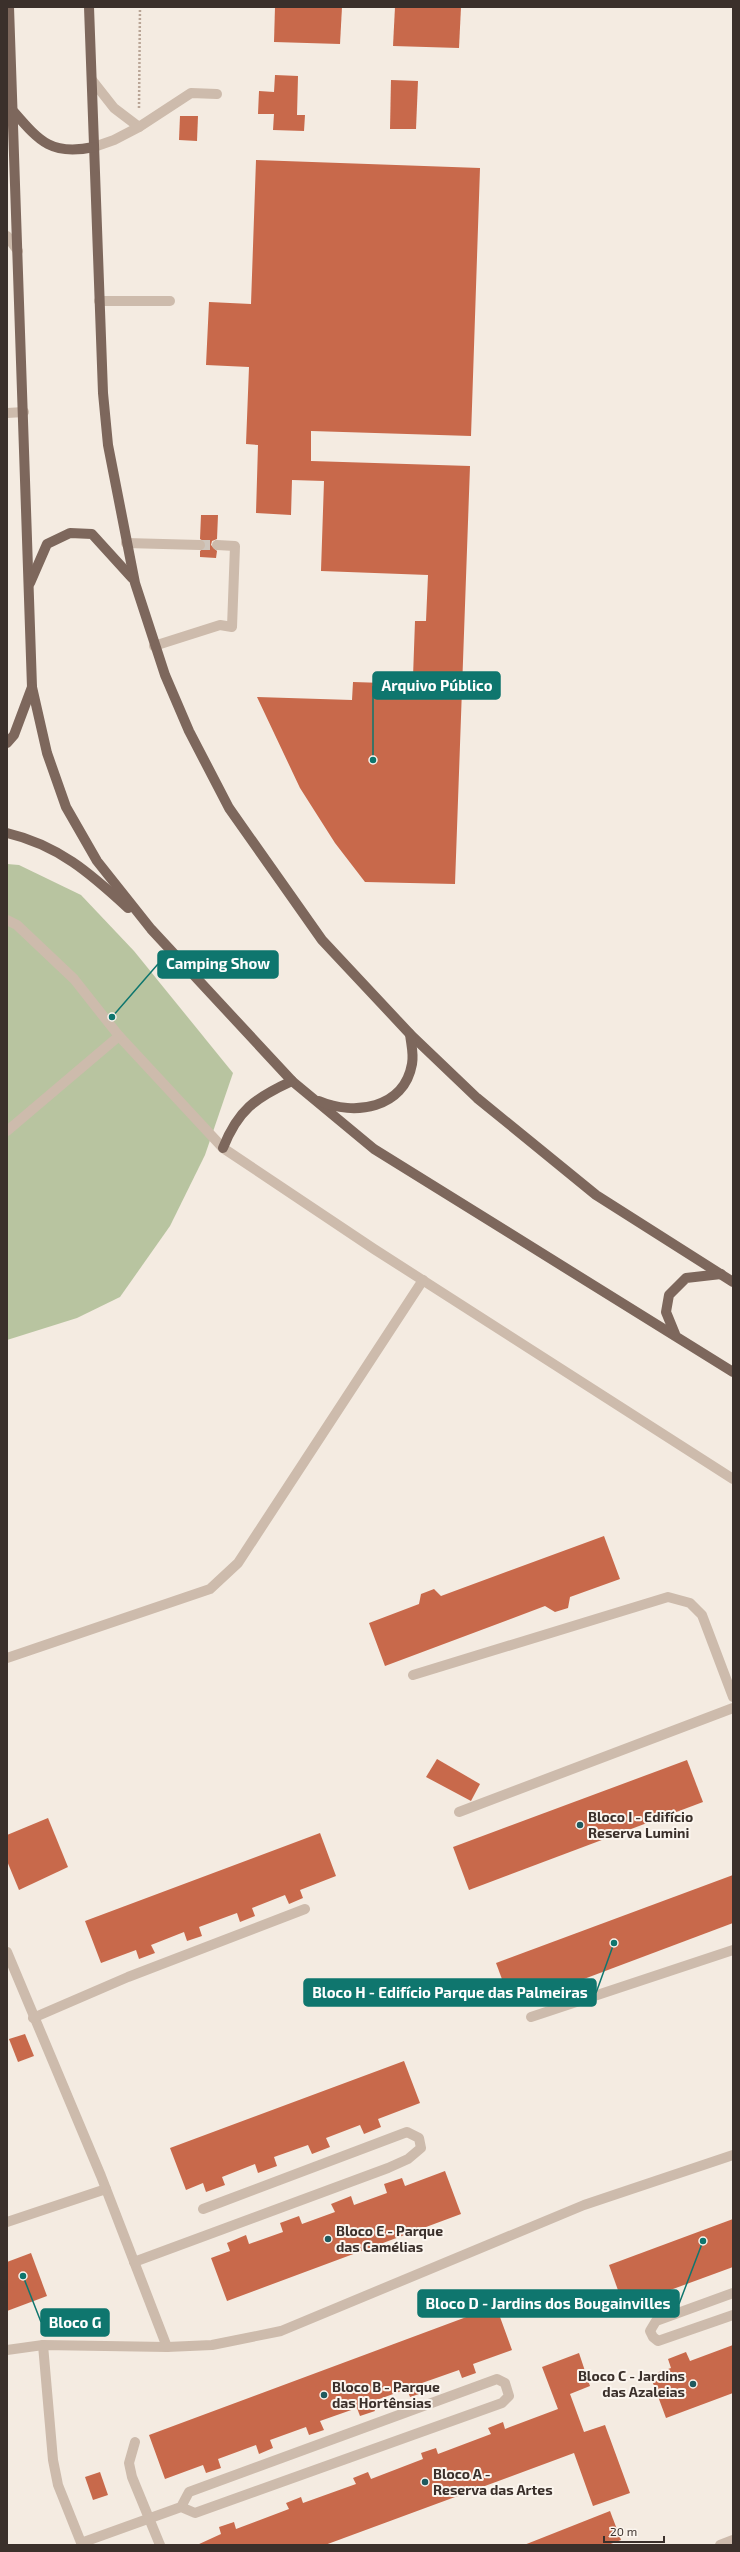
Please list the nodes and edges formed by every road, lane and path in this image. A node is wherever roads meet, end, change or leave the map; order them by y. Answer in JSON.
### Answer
{"nodes":[{"id":1,"x":9,"y":7,"type":"edge"},
{"id":2,"x":89,"y":7,"type":"edge"},
{"id":3,"x":140,"y":7,"type":"edge"},
{"id":4,"x":92,"y":80,"type":"junction"},
{"id":5,"x":217,"y":94,"type":"dead end"},
{"id":6,"x":14,"y":112,"type":"junction"},
{"id":7,"x":139,"y":127,"type":"junction"},
{"id":8,"x":94,"y":147,"type":"junction"},
{"id":9,"x":7,"y":236,"type":"edge"},
{"id":10,"x":18,"y":251,"type":"junction"},
{"id":11,"x":100,"y":301,"type":"junction"},
{"id":12,"x":170,"y":301,"type":"dead end"},
{"id":13,"x":24,"y":412,"type":"junction"},
{"id":14,"x":7,"y":413,"type":"edge"},
{"id":15,"x":126,"y":543,"type":"junction"},
{"id":16,"x":200,"y":545,"type":"tunnel mouth"},
{"id":17,"x":217,"y":545,"type":"tunnel mouth"},
{"id":18,"x":135,"y":583,"type":"junction"},
{"id":19,"x":29,"y":585,"type":"junction"},
{"id":20,"x":154,"y":646,"type":"junction"},
{"id":21,"x":32,"y":688,"type":"junction"},
{"id":22,"x":7,"y":743,"type":"edge"},
{"id":23,"x":7,"y":833,"type":"edge"},
{"id":24,"x":7,"y":920,"type":"edge"},
{"id":25,"x":151,"y":929,"type":"junction"},
{"id":26,"x":410,"y":1034,"type":"junction"},
{"id":27,"x":119,"y":1036,"type":"junction"},
{"id":28,"x":292,"y":1081,"type":"junction"},
{"id":29,"x":306,"y":1095,"type":"junction"},
{"id":30,"x":7,"y":1131,"type":"edge"},
{"id":31,"x":223,"y":1148,"type":"junction"},
{"id":32,"x":721,"y":1274,"type":"junction"},
{"id":33,"x":423,"y":1280,"type":"junction"},
{"id":34,"x":733,"y":1282,"type":"edge"},
{"id":35,"x":675,"y":1334,"type":"junction"},
{"id":36,"x":733,"y":1372,"type":"edge"},
{"id":37,"x":733,"y":1479,"type":"edge"},
{"id":38,"x":7,"y":1658,"type":"edge"},
{"id":39,"x":413,"y":1675,"type":"dead end"},
{"id":40,"x":733,"y":1697,"type":"edge"},
{"id":41,"x":733,"y":1708,"type":"edge"},
{"id":42,"x":459,"y":1812,"type":"dead end"},
{"id":43,"x":306,"y":1909,"type":"dead end"},
{"id":44,"x":733,"y":1950,"type":"edge"},
{"id":45,"x":7,"y":1952,"type":"edge"},
{"id":46,"x":10,"y":1972,"type":"edge"},
{"id":47,"x":531,"y":2017,"type":"dead end"},
{"id":48,"x":33,"y":2018,"type":"junction"},
{"id":49,"x":733,"y":2155,"type":"edge"},
{"id":50,"x":106,"y":2188,"type":"junction"},
{"id":51,"x":203,"y":2209,"type":"dead end"},
{"id":52,"x":7,"y":2222,"type":"edge"},
{"id":53,"x":134,"y":2262,"type":"junction"},
{"id":54,"x":733,"y":2293,"type":"edge"},
{"id":55,"x":733,"y":2315,"type":"edge"},
{"id":56,"x":43,"y":2345,"type":"junction"},
{"id":57,"x":167,"y":2347,"type":"junction"},
{"id":58,"x":7,"y":2350,"type":"edge"},
{"id":59,"x":135,"y":2442,"type":"dead end"},
{"id":60,"x":181,"y":2507,"type":"junction"},
{"id":61,"x":150,"y":2519,"type":"junction"},
{"id":62,"x":733,"y":2540,"type":"edge"},
{"id":63,"x":81,"y":2544,"type":"edge"},
{"id":64,"x":160,"y":2545,"type":"edge"},
{"id":65,"x":720,"y":2545,"type":"edge"}],
"edges":[{"from":1,"to":6,"type":"main road"},
{"from":2,"to":4,"type":"main road"},
{"from":3,"to":7,"type":"path"},
{"from":4,"to":7,"type":"street"},
{"from":4,"to":8,"type":"main road"},
{"from":5,"to":7,"type":"street"},
{"from":6,"to":8,"type":"main road"},
{"from":6,"to":10,"type":"main road"},
{"from":7,"to":8,"type":"street"},
{"from":8,"to":11,"type":"main road"},
{"from":9,"to":10,"type":"street"},
{"from":10,"to":13,"type":"main road"},
{"from":11,"to":12,"type":"street"},
{"from":11,"to":15,"type":"main road"},
{"from":13,"to":14,"type":"street"},
{"from":13,"to":19,"type":"main road"},
{"from":15,"to":16,"type":"street"},
{"from":15,"to":18,"type":"main road"},
{"from":17,"to":20,"type":"street"},
{"from":18,"to":19,"type":"main road"},
{"from":18,"to":20,"type":"main road"},
{"from":19,"to":21,"type":"main road"},
{"from":20,"to":26,"type":"main road"},
{"from":21,"to":22,"type":"main road"},
{"from":21,"to":25,"type":"main road"},
{"from":23,"to":25,"type":"main road"},
{"from":24,"to":27,"type":"street"},
{"from":25,"to":28,"type":"main road"},
{"from":26,"to":29,"type":"main road"},
{"from":26,"to":32,"type":"main road"},
{"from":27,"to":30,"type":"street"},
{"from":27,"to":31,"type":"street"},
{"from":28,"to":29,"type":"main road"},
{"from":28,"to":31,"type":"main road"},
{"from":29,"to":35,"type":"main road"},
{"from":31,"to":33,"type":"street"},
{"from":32,"to":34,"type":"main road"},
{"from":32,"to":35,"type":"main road"},
{"from":33,"to":37,"type":"street"},
{"from":33,"to":38,"type":"street"},
{"from":35,"to":36,"type":"main road"},
{"from":39,"to":40,"type":"street"},
{"from":41,"to":42,"type":"street"},
{"from":43,"to":48,"type":"street"},
{"from":44,"to":47,"type":"street"},
{"from":45,"to":46,"type":"street"},
{"from":46,"to":48,"type":"street"},
{"from":48,"to":50,"type":"street"},
{"from":49,"to":57,"type":"street"},
{"from":50,"to":52,"type":"street"},
{"from":50,"to":53,"type":"street"},
{"from":51,"to":53,"type":"street"},
{"from":53,"to":57,"type":"street"},
{"from":54,"to":55,"type":"street"},
{"from":56,"to":57,"type":"street"},
{"from":56,"to":58,"type":"street"},
{"from":56,"to":63,"type":"street"},
{"from":59,"to":61,"type":"street"},
{"from":60,"to":60,"type":"street"},
{"from":60,"to":61,"type":"street"},
{"from":61,"to":63,"type":"street"},
{"from":61,"to":64,"type":"street"},
{"from":62,"to":65,"type":"street"}]}
